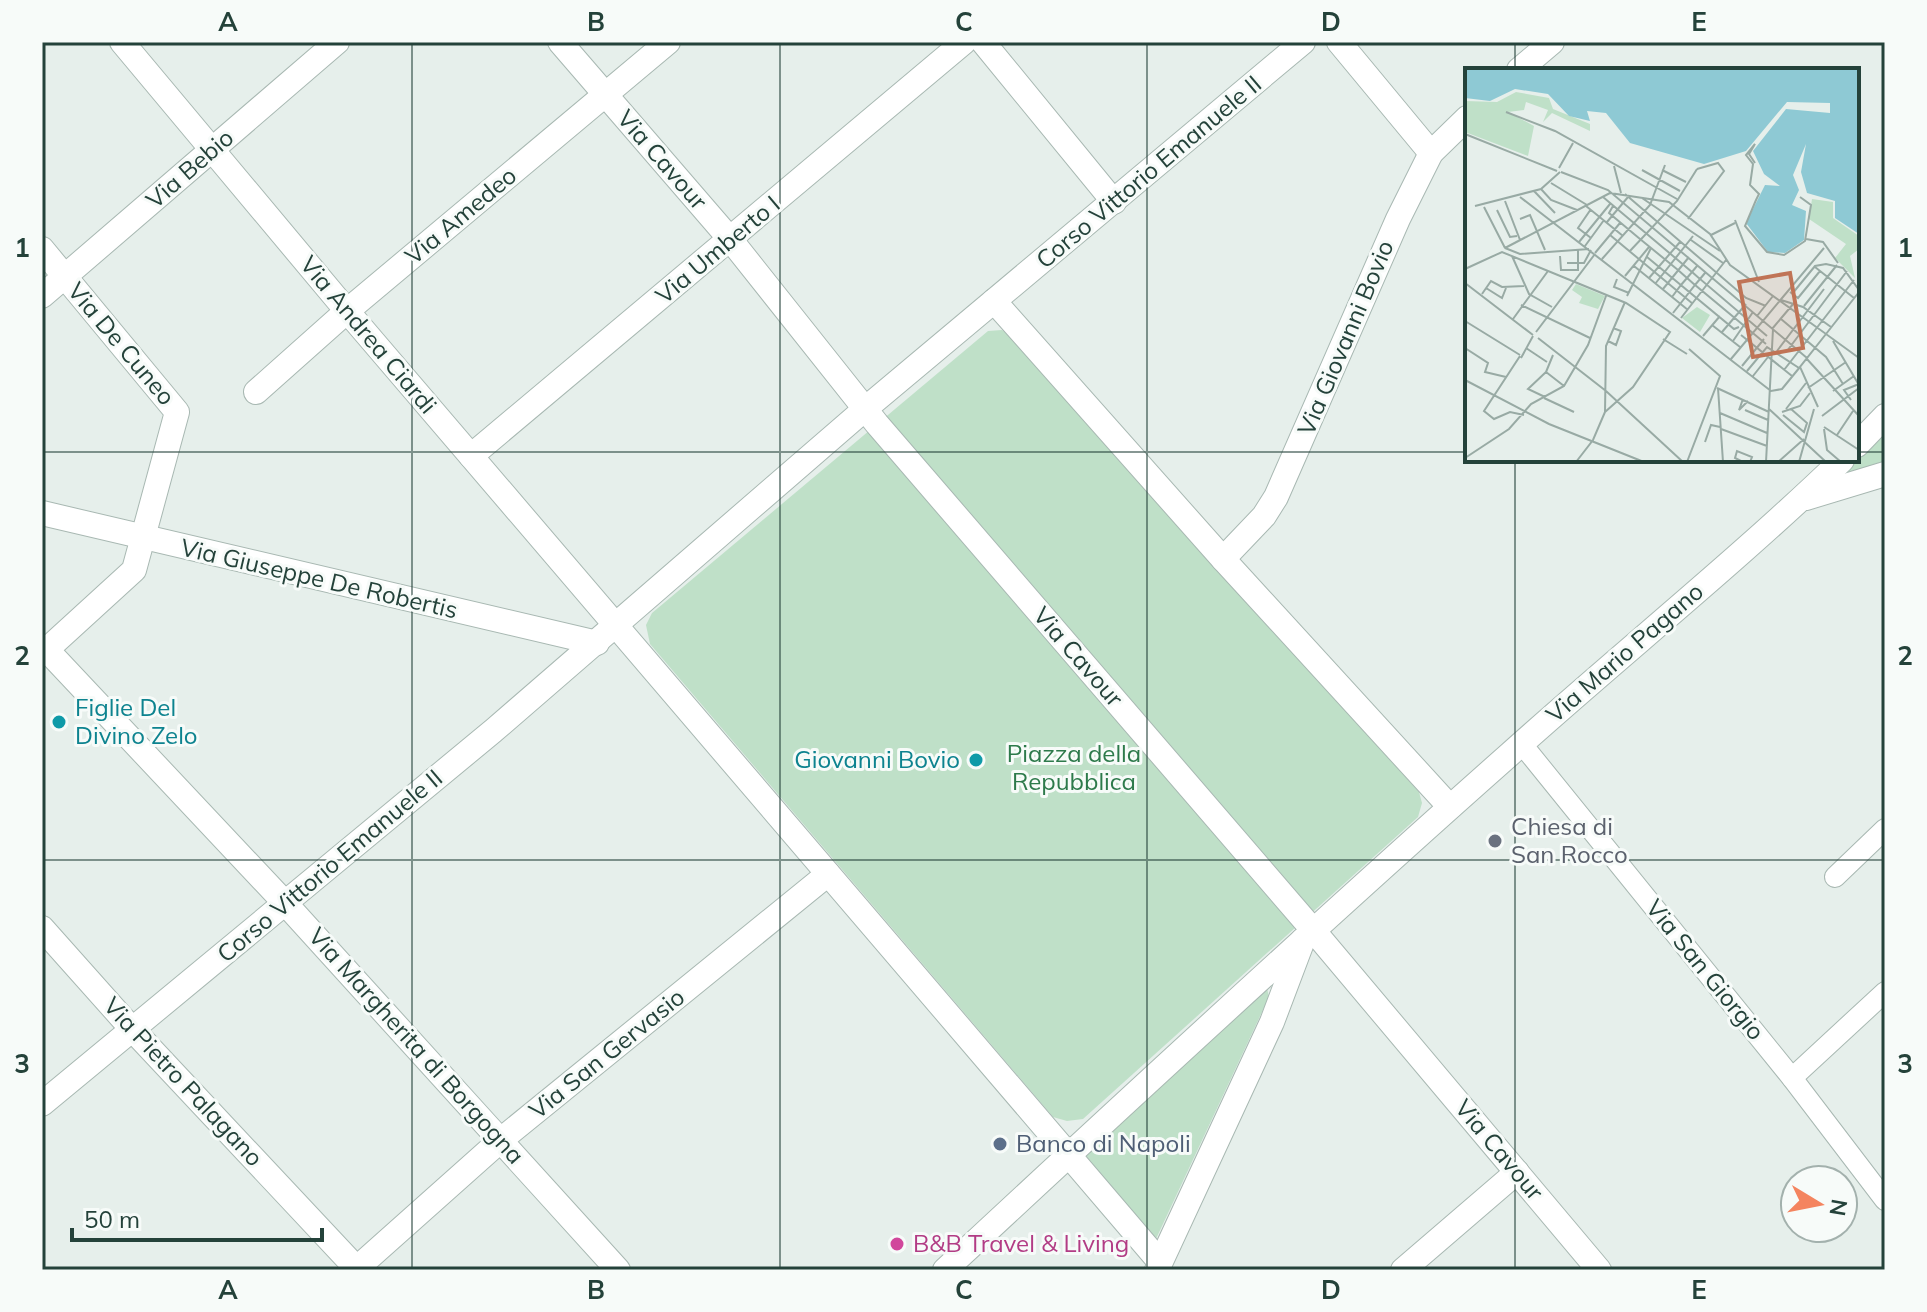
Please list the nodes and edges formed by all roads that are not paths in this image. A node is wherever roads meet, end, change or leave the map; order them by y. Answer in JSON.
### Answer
{"nodes":[{"id":1,"x":122,"y":42,"type":"edge"},
{"id":2,"x":337,"y":42,"type":"edge"},
{"id":3,"x":560,"y":42,"type":"edge"},
{"id":4,"x":668,"y":42,"type":"edge"},
{"id":5,"x":964,"y":42,"type":"edge"},
{"id":6,"x":983,"y":42,"type":"edge"},
{"id":7,"x":1303,"y":42,"type":"edge"},
{"id":8,"x":1339,"y":42,"type":"edge"},
{"id":9,"x":1552,"y":42,"type":"edge"},
{"id":10,"x":1521,"y":68,"type":"edge"},
{"id":11,"x":606,"y":95,"type":"junction"},
{"id":12,"x":1465,"y":120,"type":"edge"},
{"id":13,"x":214,"y":149,"type":"junction"},
{"id":14,"x":1431,"y":153,"type":"junction"},
{"id":15,"x":1114,"y":202,"type":"junction"},
{"id":16,"x":730,"y":239,"type":"junction"},
{"id":17,"x":42,"y":249,"type":"edge"},
{"id":18,"x":64,"y":276,"type":"junction"},
{"id":19,"x":42,"y":296,"type":"edge"},
{"id":20,"x":994,"y":301,"type":"junction"},
{"id":21,"x":347,"y":311,"type":"junction"},
{"id":22,"x":256,"y":392,"type":"dead end"},
{"id":23,"x":865,"y":409,"type":"junction"},
{"id":24,"x":1885,"y":416,"type":"edge"},
{"id":25,"x":1859,"y":443,"type":"edge"},
{"id":26,"x":471,"y":456,"type":"junction"},
{"id":27,"x":1840,"y":462,"type":"edge"},
{"id":28,"x":1885,"y":474,"type":"edge"},
{"id":29,"x":1800,"y":500,"type":"junction"},
{"id":30,"x":42,"y":513,"type":"edge"},
{"id":31,"x":142,"y":538,"type":"junction"},
{"id":32,"x":1223,"y":559,"type":"junction"},
{"id":33,"x":617,"y":626,"type":"junction"},
{"id":34,"x":597,"y":643,"type":"junction"},
{"id":35,"x":45,"y":652,"type":"edge"},
{"id":36,"x":1521,"y":743,"type":"junction"},
{"id":37,"x":1450,"y":807,"type":"junction"},
{"id":38,"x":1885,"y":829,"type":"edge"},
{"id":39,"x":828,"y":874,"type":"junction"},
{"id":40,"x":1835,"y":877,"type":"dead end"},
{"id":41,"x":285,"y":903,"type":"junction"},
{"id":42,"x":42,"y":928,"type":"edge"},
{"id":43,"x":1308,"y":934,"type":"junction"},
{"id":44,"x":1885,"y":992,"type":"edge"},
{"id":45,"x":132,"y":1029,"type":"junction"},
{"id":46,"x":1792,"y":1078,"type":"junction"},
{"id":47,"x":42,"y":1104,"type":"edge"},
{"id":48,"x":502,"y":1139,"type":"junction"},
{"id":49,"x":1067,"y":1156,"type":"junction"},
{"id":50,"x":1517,"y":1172,"type":"junction"},
{"id":51,"x":1885,"y":1200,"type":"edge"},
{"id":52,"x":1159,"y":1266,"type":"edge"},
{"id":53,"x":1410,"y":1268,"type":"edge"},
{"id":54,"x":357,"y":1270,"type":"edge"},
{"id":55,"x":618,"y":1270,"type":"edge"},
{"id":56,"x":945,"y":1270,"type":"edge"},
{"id":57,"x":1599,"y":1270,"type":"edge"}],
"edges":[{"from":1,"to":13,"type":"street","name":"Via Andrea Ciardi"},
{"from":2,"to":13,"type":"street","name":"Via Bebio"},
{"from":3,"to":11,"type":"street","name":"Via Cavour"},
{"from":4,"to":11,"type":"street","name":"Via Amedeo"},
{"from":5,"to":16,"type":"street","name":"Via Umberto I"},
{"from":6,"to":15,"type":"street"},
{"from":7,"to":15,"type":"street","name":"Corso Vittorio Emanuele II"},
{"from":8,"to":14,"type":"street"},
{"from":9,"to":10,"type":"street"},
{"from":11,"to":16,"type":"street","name":"Via Cavour"},
{"from":11,"to":21,"type":"street","name":"Via Amedeo"},
{"from":12,"to":14,"type":"street","name":"Via Giovanni Bovio"},
{"from":13,"to":18,"type":"street","name":"Via Bebio"},
{"from":13,"to":21,"type":"street","name":"Via Andrea Ciardi"},
{"from":14,"to":32,"type":"street","name":"Via Giovanni Bovio"},
{"from":15,"to":20,"type":"street","name":"Corso Vittorio Emanuele II"},
{"from":16,"to":23,"type":"street","name":"Via Cavour"},
{"from":16,"to":26,"type":"street","name":"Via Umberto I"},
{"from":17,"to":18,"type":"street","name":"Via De Cuneo"},
{"from":18,"to":19,"type":"street","name":"Via Bebio"},
{"from":18,"to":31,"type":"street","name":"Via De Cuneo"},
{"from":20,"to":23,"type":"street"},
{"from":20,"to":32,"type":"street"},
{"from":21,"to":22,"type":"street","name":"Via Amedeo"},
{"from":21,"to":26,"type":"street","name":"Via Andrea Ciardi"},
{"from":23,"to":33,"type":"street"},
{"from":23,"to":43,"type":"street","name":"Via Cavour"},
{"from":24,"to":25,"type":"street"},
{"from":26,"to":33,"type":"street","name":"Via Andrea Ciardi"},
{"from":27,"to":29,"type":"street","name":"Via Mario Pagano"},
{"from":28,"to":29,"type":"street"},
{"from":29,"to":36,"type":"street","name":"Via Mario Pagano"},
{"from":30,"to":31,"type":"street","name":"Via Giuseppe De Robertis"},
{"from":31,"to":34,"type":"street","name":"Via Giuseppe De Robertis"},
{"from":31,"to":35,"type":"street"},
{"from":32,"to":37,"type":"street"},
{"from":33,"to":34,"type":"street","name":"Corso Vittorio Emanuele II"},
{"from":33,"to":39,"type":"street"},
{"from":34,"to":41,"type":"street","name":"Corso Vittorio Emanuele II"},
{"from":35,"to":41,"type":"street","name":"Via Margherita di Borgogna"},
{"from":36,"to":37,"type":"street","name":"Via Mario Pagano"},
{"from":36,"to":46,"type":"street","name":"Via San Giorgio"},
{"from":37,"to":43,"type":"street"},
{"from":38,"to":40,"type":"street"},
{"from":39,"to":48,"type":"street","name":"Via San Gervasio"},
{"from":39,"to":49,"type":"street"},
{"from":41,"to":45,"type":"street","name":"Corso Vittorio Emanuele II"},
{"from":41,"to":48,"type":"street","name":"Via Margherita di Borgogna"},
{"from":42,"to":45,"type":"street","name":"Via Pietro Palagano"},
{"from":43,"to":49,"type":"street"},
{"from":43,"to":50,"type":"street","name":"Via Cavour"},
{"from":43,"to":52,"type":"street"},
{"from":44,"to":46,"type":"street"},
{"from":45,"to":47,"type":"street","name":"Corso Vittorio Emanuele II"},
{"from":45,"to":54,"type":"street","name":"Via Pietro Palagano"},
{"from":46,"to":51,"type":"street","name":"Via San Giorgio"},
{"from":48,"to":54,"type":"street","name":"Via San Gervasio"},
{"from":48,"to":55,"type":"street","name":"Via Margherita di Borgogna"},
{"from":49,"to":52,"type":"street"},
{"from":49,"to":56,"type":"street"},
{"from":50,"to":53,"type":"street"},
{"from":50,"to":57,"type":"street","name":"Via Cavour"}]}
